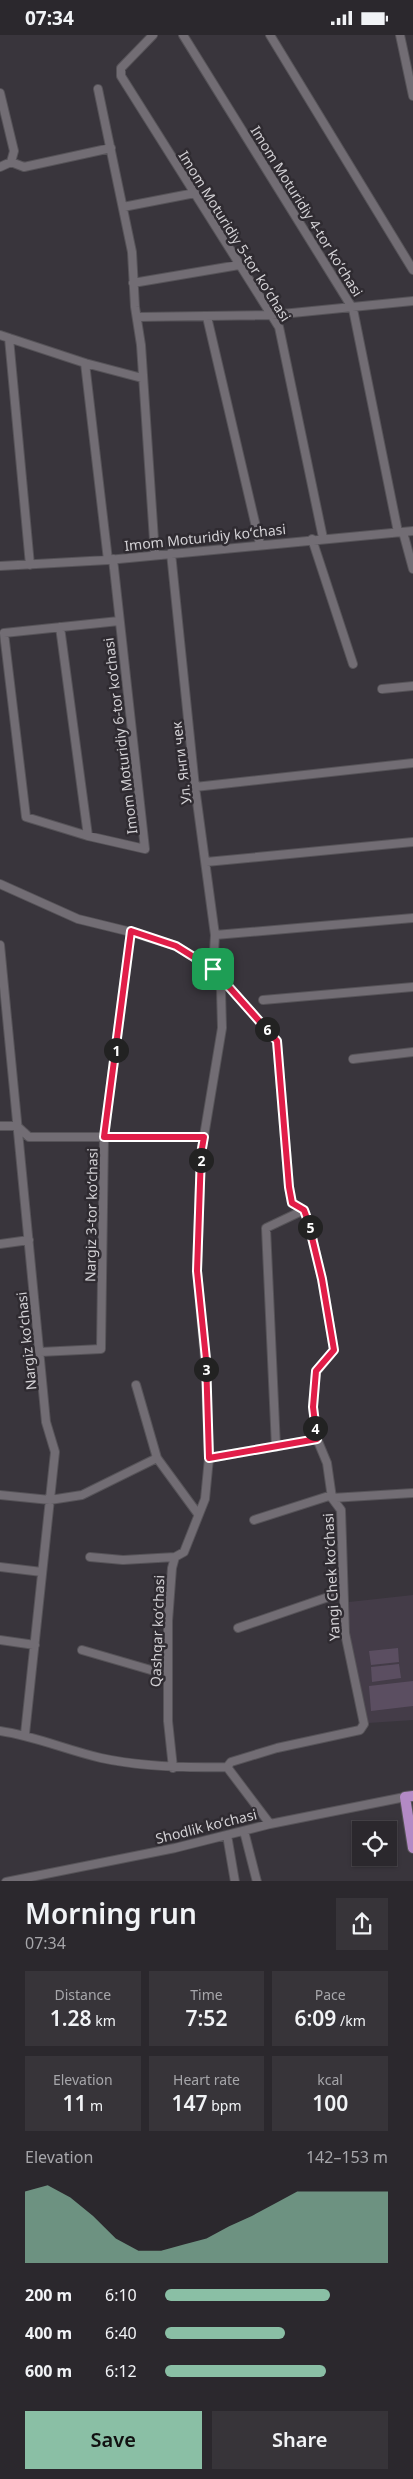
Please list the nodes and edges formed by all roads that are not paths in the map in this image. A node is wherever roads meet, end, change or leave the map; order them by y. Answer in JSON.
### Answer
{"nodes":[{"id":1,"x":153,"y":35,"type":"edge"},
{"id":2,"x":183,"y":35,"type":"edge"},
{"id":3,"x":270,"y":35,"type":"edge"},
{"id":4,"x":400,"y":35,"type":"edge"},
{"id":5,"x":98,"y":89,"type":"dead end"},
{"id":6,"x":0,"y":93,"type":"edge"},
{"id":7,"x":413,"y":96,"type":"edge"},
{"id":8,"x":111,"y":148,"type":"junction"},
{"id":9,"x":11,"y":162,"type":"junction"},
{"id":10,"x":0,"y":167,"type":"edge"},
{"id":11,"x":195,"y":193,"type":"junction"},
{"id":12,"x":123,"y":207,"type":"junction"},
{"id":13,"x":239,"y":265,"type":"junction"},
{"id":14,"x":413,"y":270,"type":"edge"},
{"id":15,"x":134,"y":283,"type":"junction"},
{"id":16,"x":413,"y":301,"type":"edge"},
{"id":17,"x":353,"y":309,"type":"junction"},
{"id":18,"x":272,"y":315,"type":"junction"},
{"id":19,"x":137,"y":317,"type":"junction"},
{"id":20,"x":207,"y":317,"type":"junction"},
{"id":21,"x":0,"y":335,"type":"edge"},
{"id":22,"x":9,"y":338,"type":"junction"},
{"id":23,"x":85,"y":363,"type":"junction"},
{"id":24,"x":142,"y":378,"type":"junction"},
{"id":25,"x":413,"y":531,"type":"edge"},
{"id":26,"x":400,"y":532,"type":"junction"},
{"id":27,"x":322,"y":538,"type":"junction"},
{"id":28,"x":312,"y":539,"type":"junction"},
{"id":29,"x":260,"y":544,"type":"junction"},
{"id":30,"x":171,"y":553,"type":"junction"},
{"id":31,"x":155,"y":555,"type":"junction"},
{"id":32,"x":110,"y":559,"type":"junction"},
{"id":33,"x":30,"y":565,"type":"junction"},
{"id":34,"x":0,"y":566,"type":"edge"},
{"id":35,"x":413,"y":569,"type":"edge"},
{"id":36,"x":119,"y":621,"type":"junction"},
{"id":37,"x":60,"y":627,"type":"junction"},
{"id":38,"x":353,"y":664,"type":"dead end"},
{"id":39,"x":413,"y":686,"type":"edge"},
{"id":40,"x":382,"y":689,"type":"dead end"},
{"id":41,"x":413,"y":763,"type":"edge"},
{"id":42,"x":195,"y":787,"type":"junction"},
{"id":43,"x":88,"y":836,"type":"junction"},
{"id":44,"x":413,"y":842,"type":"edge"},
{"id":45,"x":206,"y":862,"type":"junction"},
{"id":46,"x":0,"y":884,"type":"edge"},
{"id":47,"x":413,"y":918,"type":"edge"},
{"id":48,"x":131,"y":931,"type":"junction"},
{"id":49,"x":215,"y":935,"type":"junction"},
{"id":50,"x":0,"y":945,"type":"edge"},
{"id":51,"x":213,"y":969,"type":"junction"},
{"id":52,"x":413,"y":987,"type":"edge"},
{"id":53,"x":263,"y":1000,"type":"dead end"},
{"id":54,"x":413,"y":1052,"type":"edge"},
{"id":55,"x":353,"y":1059,"type":"dead end"},
{"id":56,"x":0,"y":1126,"type":"edge"},
{"id":57,"x":17,"y":1126,"type":"junction"},
{"id":58,"x":104,"y":1137,"type":"junction"},
{"id":59,"x":204,"y":1137,"type":"junction"},
{"id":60,"x":304,"y":1210,"type":"junction"},
{"id":61,"x":29,"y":1241,"type":"junction"},
{"id":62,"x":0,"y":1243,"type":"edge"},
{"id":63,"x":40,"y":1352,"type":"junction"},
{"id":64,"x":136,"y":1385,"type":"dead end"},
{"id":65,"x":317,"y":1439,"type":"junction"},
{"id":66,"x":276,"y":1447,"type":"junction"},
{"id":67,"x":157,"y":1458,"type":"junction"},
{"id":68,"x":209,"y":1458,"type":"junction"},
{"id":69,"x":413,"y":1493,"type":"edge"},
{"id":70,"x":0,"y":1495,"type":"edge"},
{"id":71,"x":332,"y":1496,"type":"junction"},
{"id":72,"x":50,"y":1501,"type":"junction"},
{"id":73,"x":198,"y":1514,"type":"junction"},
{"id":74,"x":254,"y":1520,"type":"dead end"},
{"id":75,"x":90,"y":1557,"type":"dead end"},
{"id":76,"x":175,"y":1557,"type":"junction"},
{"id":77,"x":0,"y":1567,"type":"edge"},
{"id":78,"x":42,"y":1572,"type":"junction"},
{"id":79,"x":343,"y":1593,"type":"junction"},
{"id":80,"x":238,"y":1628,"type":"dead end"},
{"id":81,"x":0,"y":1641,"type":"edge"},
{"id":82,"x":35,"y":1645,"type":"junction"},
{"id":83,"x":82,"y":1650,"type":"dead end"},
{"id":84,"x":168,"y":1675,"type":"junction"},
{"id":85,"x":0,"y":1731,"type":"edge"},
{"id":86,"x":25,"y":1734,"type":"junction"},
{"id":87,"x":227,"y":1767,"type":"junction"},
{"id":88,"x":173,"y":1768,"type":"junction"},
{"id":89,"x":409,"y":1797,"type":"edge"},
{"id":90,"x":270,"y":1824,"type":"junction"},
{"id":91,"x":244,"y":1831,"type":"junction"},
{"id":92,"x":227,"y":1835,"type":"junction"},
{"id":93,"x":413,"y":1848,"type":"edge"},
{"id":94,"x":6,"y":1881,"type":"edge"},
{"id":95,"x":235,"y":1881,"type":"edge"},
{"id":96,"x":257,"y":1881,"type":"edge"}],
"edges":[{"from":1,"to":11,"type":"street","name":"Imom Moturidiy 5-tor koʻchasi"},
{"from":2,"to":17,"type":"street","name":"Imom Moturidiy 4-tor koʻchasi"},
{"from":3,"to":14,"type":"street"},
{"from":4,"to":7,"type":"street"},
{"from":5,"to":8,"type":"street"},
{"from":6,"to":9,"type":"street"},
{"from":8,"to":9,"type":"street"},
{"from":8,"to":12,"type":"street"},
{"from":9,"to":10,"type":"street"},
{"from":11,"to":12,"type":"street"},
{"from":11,"to":13,"type":"street","name":"Imom Moturidiy 5-tor koʻchasi"},
{"from":12,"to":15,"type":"street"},
{"from":13,"to":15,"type":"street"},
{"from":13,"to":18,"type":"street","name":"Imom Moturidiy 5-tor koʻchasi"},
{"from":15,"to":19,"type":"street"},
{"from":16,"to":17,"type":"street"},
{"from":17,"to":18,"type":"street"},
{"from":17,"to":26,"type":"street","name":"Imom Moturidiy 4-tor koʻchasi"},
{"from":18,"to":20,"type":"street"},
{"from":18,"to":27,"type":"street","name":"Imom Moturidiy 5-tor koʻchasi"},
{"from":19,"to":20,"type":"street"},
{"from":19,"to":24,"type":"street"},
{"from":20,"to":29,"type":"street"},
{"from":21,"to":22,"type":"street"},
{"from":22,"to":23,"type":"street"},
{"from":22,"to":33,"type":"street"},
{"from":23,"to":24,"type":"street"},
{"from":23,"to":32,"type":"street","name":"Imom Moturidiy 6-tor koʻchasi"},
{"from":24,"to":31,"type":"street"},
{"from":25,"to":26,"type":"street","name":"Imom Moturidiy koʻchasi"},
{"from":26,"to":27,"type":"street","name":"Imom Moturidiy koʻchasi"},
{"from":26,"to":35,"type":"street","name":"Imom Moturidiy 4-tor koʻchasi"},
{"from":27,"to":28,"type":"street","name":"Imom Moturidiy koʻchasi"},
{"from":28,"to":29,"type":"street","name":"Imom Moturidiy koʻchasi"},
{"from":28,"to":38,"type":"street"},
{"from":29,"to":30,"type":"street","name":"Imom Moturidiy koʻchasi"},
{"from":30,"to":31,"type":"street","name":"Imom Moturidiy koʻchasi"},
{"from":30,"to":42,"type":"street","name":"Ул. Янги чек"},
{"from":31,"to":32,"type":"street","name":"Imom Moturidiy koʻchasi"},
{"from":32,"to":33,"type":"street","name":"Imom Moturidiy koʻchasi"},
{"from":32,"to":36,"type":"street","name":"Imom Moturidiy 6-tor koʻchasi"},
{"from":33,"to":34,"type":"street","name":"Imom Moturidiy koʻchasi"},
{"from":36,"to":37,"type":"street","name":"Imom Moturidiy 6-tor koʻchasi"},
{"from":36,"to":43,"type":"street","name":"Imom Moturidiy 6-tor koʻchasi"},
{"from":37,"to":43,"type":"street"},
{"from":37,"to":43,"type":"street","name":"Imom Moturidiy 6-tor koʻchasi"},
{"from":39,"to":40,"type":"street"},
{"from":41,"to":42,"type":"street"},
{"from":42,"to":45,"type":"street","name":"Ул. Янги чек"},
{"from":44,"to":45,"type":"street"},
{"from":45,"to":49,"type":"street","name":"Ул. Янги чек"},
{"from":46,"to":48,"type":"street","name":"Yangi Chek koʻchasi"},
{"from":47,"to":49,"type":"street"},
{"from":48,"to":51,"type":"street","name":"Yangi Chek koʻchasi"},
{"from":48,"to":58,"type":"street","name":"Nargiz 3-tor koʻchasi"},
{"from":49,"to":51,"type":"street","name":"Ул. Янги чек"},
{"from":50,"to":57,"type":"street","name":"Nargiz koʻchasi"},
{"from":51,"to":59,"type":"street","name":"Qashqar koʻchasi"},
{"from":51,"to":60,"type":"street","name":"Yangi Chek koʻchasi"},
{"from":52,"to":53,"type":"street"},
{"from":54,"to":55,"type":"street"},
{"from":56,"to":57,"type":"street"},
{"from":57,"to":58,"type":"street"},
{"from":57,"to":61,"type":"street","name":"Nargiz koʻchasi"},
{"from":58,"to":59,"type":"street"},
{"from":58,"to":63,"type":"street","name":"Nargiz 3-tor koʻchasi"},
{"from":59,"to":68,"type":"street","name":"Qashqar koʻchasi"},
{"from":60,"to":65,"type":"street","name":"Yangi Chek koʻchasi"},
{"from":60,"to":66,"type":"street"},
{"from":61,"to":62,"type":"street"},
{"from":61,"to":63,"type":"street","name":"Nargiz koʻchasi"},
{"from":63,"to":72,"type":"street","name":"Nargiz koʻchasi"},
{"from":64,"to":67,"type":"street"},
{"from":65,"to":66,"type":"street"},
{"from":65,"to":71,"type":"street","name":"Yangi Chek koʻchasi"},
{"from":66,"to":68,"type":"street"},
{"from":67,"to":72,"type":"street"},
{"from":67,"to":73,"type":"street"},
{"from":68,"to":73,"type":"street","name":"Qashqar koʻchasi"},
{"from":69,"to":71,"type":"street"},
{"from":70,"to":72,"type":"street"},
{"from":71,"to":74,"type":"street"},
{"from":71,"to":79,"type":"street","name":"Yangi Chek koʻchasi"},
{"from":72,"to":78,"type":"street","name":"Nargiz koʻchasi"},
{"from":73,"to":76,"type":"street","name":"Qashqar koʻchasi"},
{"from":75,"to":76,"type":"street"},
{"from":76,"to":84,"type":"street","name":"Qashqar koʻchasi"},
{"from":77,"to":78,"type":"street"},
{"from":78,"to":82,"type":"street","name":"Nargiz koʻchasi"},
{"from":79,"to":80,"type":"street"},
{"from":79,"to":87,"type":"street","name":"Yangi Chek koʻchasi"},
{"from":81,"to":82,"type":"street"},
{"from":82,"to":86,"type":"street","name":"Nargiz koʻchasi"},
{"from":83,"to":84,"type":"street"},
{"from":84,"to":88,"type":"street","name":"Qashqar koʻchasi"},
{"from":85,"to":86,"type":"street"},
{"from":86,"to":88,"type":"street"},
{"from":87,"to":88,"type":"street"},
{"from":87,"to":90,"type":"street"},
{"from":89,"to":90,"type":"street","name":"Shodlik koʻchasi"},
{"from":89,"to":93,"type":"main road"},
{"from":90,"to":91,"type":"street","name":"Shodlik koʻchasi"},
{"from":91,"to":92,"type":"street","name":"Shodlik koʻchasi"},
{"from":91,"to":96,"type":"street"},
{"from":92,"to":94,"type":"street","name":"Shodlik koʻchasi"},
{"from":92,"to":95,"type":"street"}]}
